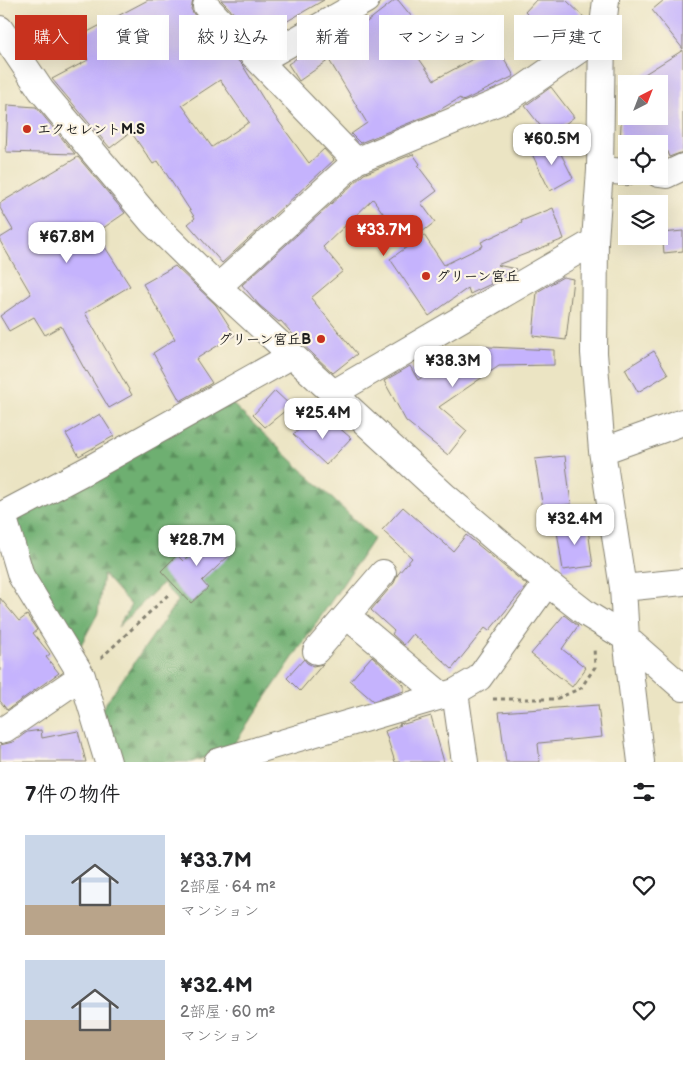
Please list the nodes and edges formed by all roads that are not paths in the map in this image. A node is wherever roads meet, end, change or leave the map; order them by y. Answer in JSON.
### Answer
{"nodes":[{"id":1,"x":366,"y":0,"type":"edge"},
{"id":2,"x":606,"y":0,"type":"edge"},
{"id":3,"x":206,"y":6,"type":"dead end"},
{"id":4,"x":604,"y":15,"type":"edge"},
{"id":5,"x":0,"y":30,"type":"edge"},
{"id":6,"x":564,"y":60,"type":"edge"},
{"id":7,"x":602,"y":60,"type":"edge"},
{"id":8,"x":259,"y":61,"type":"junction"},
{"id":9,"x":356,"y":161,"type":"junction"},
{"id":10,"x":600,"y":170,"type":"junction"},
{"id":11,"x":618,"y":171,"type":"edge"},
{"id":12,"x":595,"y":241,"type":"junction"},
{"id":13,"x":218,"y":287,"type":"junction"},
{"id":14,"x":291,"y":356,"type":"junction"},
{"id":15,"x":332,"y":394,"type":"junction"},
{"id":16,"x":683,"y":422,"type":"edge"},
{"id":17,"x":602,"y":451,"type":"junction"},
{"id":18,"x":1,"y":516,"type":"edge"},
{"id":19,"x":383,"y":574,"type":"dead end"},
{"id":20,"x":683,"y":582,"type":"edge"},
{"id":21,"x":546,"y":583,"type":"junction"},
{"id":22,"x":623,"y":588,"type":"junction"},
{"id":23,"x":347,"y":616,"type":"junction"},
{"id":24,"x":626,"y":638,"type":"junction"},
{"id":25,"x":316,"y":651,"type":"dead end"},
{"id":26,"x":82,"y":676,"type":"junction"},
{"id":27,"x":683,"y":688,"type":"edge"},
{"id":28,"x":448,"y":694,"type":"junction"},
{"id":29,"x":0,"y":730,"type":"edge"},
{"id":30,"x":108,"y":762,"type":"edge"},
{"id":31,"x":217,"y":762,"type":"edge"},
{"id":32,"x":465,"y":762,"type":"edge"},
{"id":33,"x":641,"y":762,"type":"edge"}],
"edges":[{"from":1,"to":8,"type":"street"},
{"from":2,"to":4,"type":"street"},
{"from":3,"to":8,"type":"street"},
{"from":5,"to":13,"type":"street"},
{"from":6,"to":9,"type":"street"},
{"from":7,"to":10,"type":"street"},
{"from":8,"to":9,"type":"street"},
{"from":9,"to":13,"type":"street"},
{"from":10,"to":11,"type":"street"},
{"from":10,"to":12,"type":"street"},
{"from":12,"to":15,"type":"street"},
{"from":12,"to":17,"type":"street"},
{"from":13,"to":14,"type":"street"},
{"from":14,"to":15,"type":"street"},
{"from":14,"to":18,"type":"street"},
{"from":15,"to":21,"type":"street"},
{"from":16,"to":17,"type":"street"},
{"from":17,"to":22,"type":"street"},
{"from":18,"to":26,"type":"street"},
{"from":19,"to":23,"type":"street"},
{"from":20,"to":22,"type":"street"},
{"from":21,"to":24,"type":"street"},
{"from":21,"to":28,"type":"street"},
{"from":22,"to":24,"type":"street"},
{"from":23,"to":25,"type":"street"},
{"from":23,"to":28,"type":"street"},
{"from":24,"to":27,"type":"street"},
{"from":24,"to":33,"type":"street"},
{"from":26,"to":29,"type":"street"},
{"from":26,"to":30,"type":"street"},
{"from":28,"to":31,"type":"street"},
{"from":28,"to":32,"type":"street"}]}
